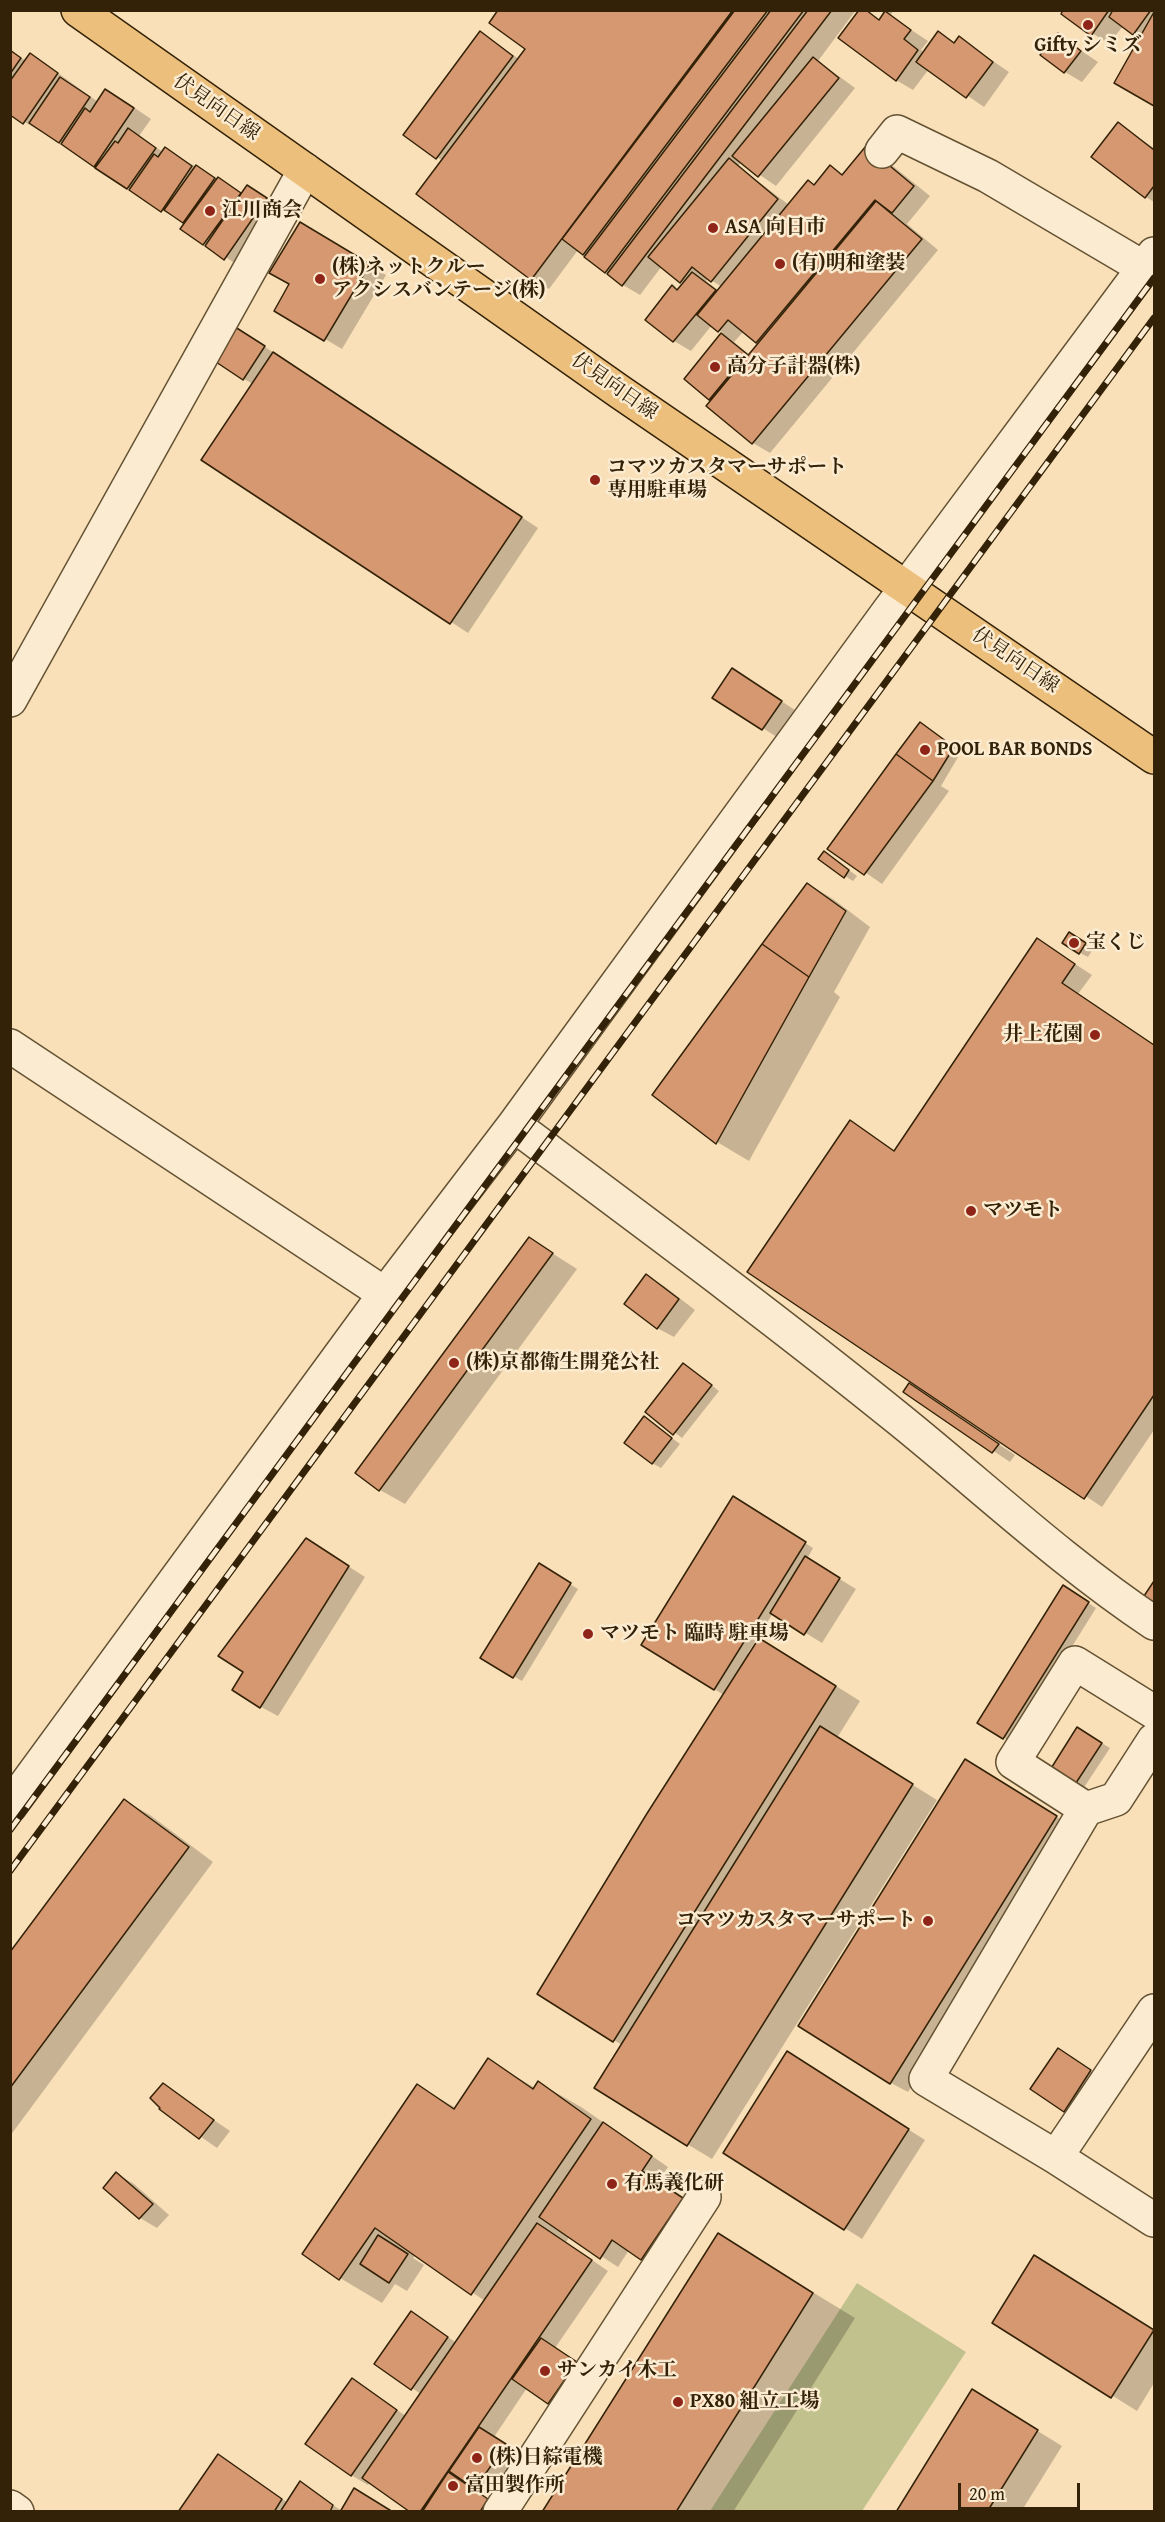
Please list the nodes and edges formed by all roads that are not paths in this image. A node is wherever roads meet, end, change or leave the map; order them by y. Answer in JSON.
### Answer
{"nodes":[{"id":1,"x":78,"y":10,"type":"edge"},
{"id":2,"x":882,"y":151,"type":"dead end"},
{"id":3,"x":304,"y":170,"type":"junction"},
{"id":4,"x":1149,"y":261,"type":"edge"},
{"id":5,"x":907,"y":587,"type":"junction"},
{"id":6,"x":10,"y":700,"type":"edge"},
{"id":7,"x":1155,"y":757,"type":"edge"},
{"id":8,"x":10,"y":1046,"type":"edge"},
{"id":9,"x":514,"y":1125,"type":"junction"},
{"id":10,"x":385,"y":1294,"type":"junction"},
{"id":11,"x":1155,"y":1623,"type":"edge"},
{"id":12,"x":1155,"y":1712,"type":"edge"},
{"id":13,"x":1155,"y":1740,"type":"edge"},
{"id":14,"x":10,"y":1806,"type":"edge"},
{"id":15,"x":1086,"y":1809,"type":"junction"},
{"id":16,"x":1155,"y":2011,"type":"edge"},
{"id":17,"x":1056,"y":2157,"type":"junction"},
{"id":18,"x":704,"y":2197,"type":"dead end"},
{"id":19,"x":1155,"y":2220,"type":"edge"},
{"id":20,"x":10,"y":2507,"type":"edge"},
{"id":21,"x":17,"y":2511,"type":"edge"},
{"id":22,"x":500,"y":2511,"type":"edge"}],
"edges":[{"from":1,"to":3,"type":"main road","name":"伏見向日線"},
{"from":2,"to":4,"type":"street"},
{"from":3,"to":5,"type":"main road","name":"伏見向日線"},
{"from":3,"to":6,"type":"street"},
{"from":4,"to":5,"type":"street"},
{"from":5,"to":7,"type":"main road","name":"伏見向日線"},
{"from":5,"to":9,"type":"street"},
{"from":8,"to":10,"type":"street"},
{"from":9,"to":10,"type":"street"},
{"from":9,"to":11,"type":"street"},
{"from":10,"to":14,"type":"street"},
{"from":12,"to":15,"type":"street"},
{"from":13,"to":15,"type":"street"},
{"from":15,"to":17,"type":"street"},
{"from":16,"to":17,"type":"street"},
{"from":17,"to":19,"type":"street"},
{"from":18,"to":22,"type":"street"},
{"from":20,"to":21,"type":"street"}]}
